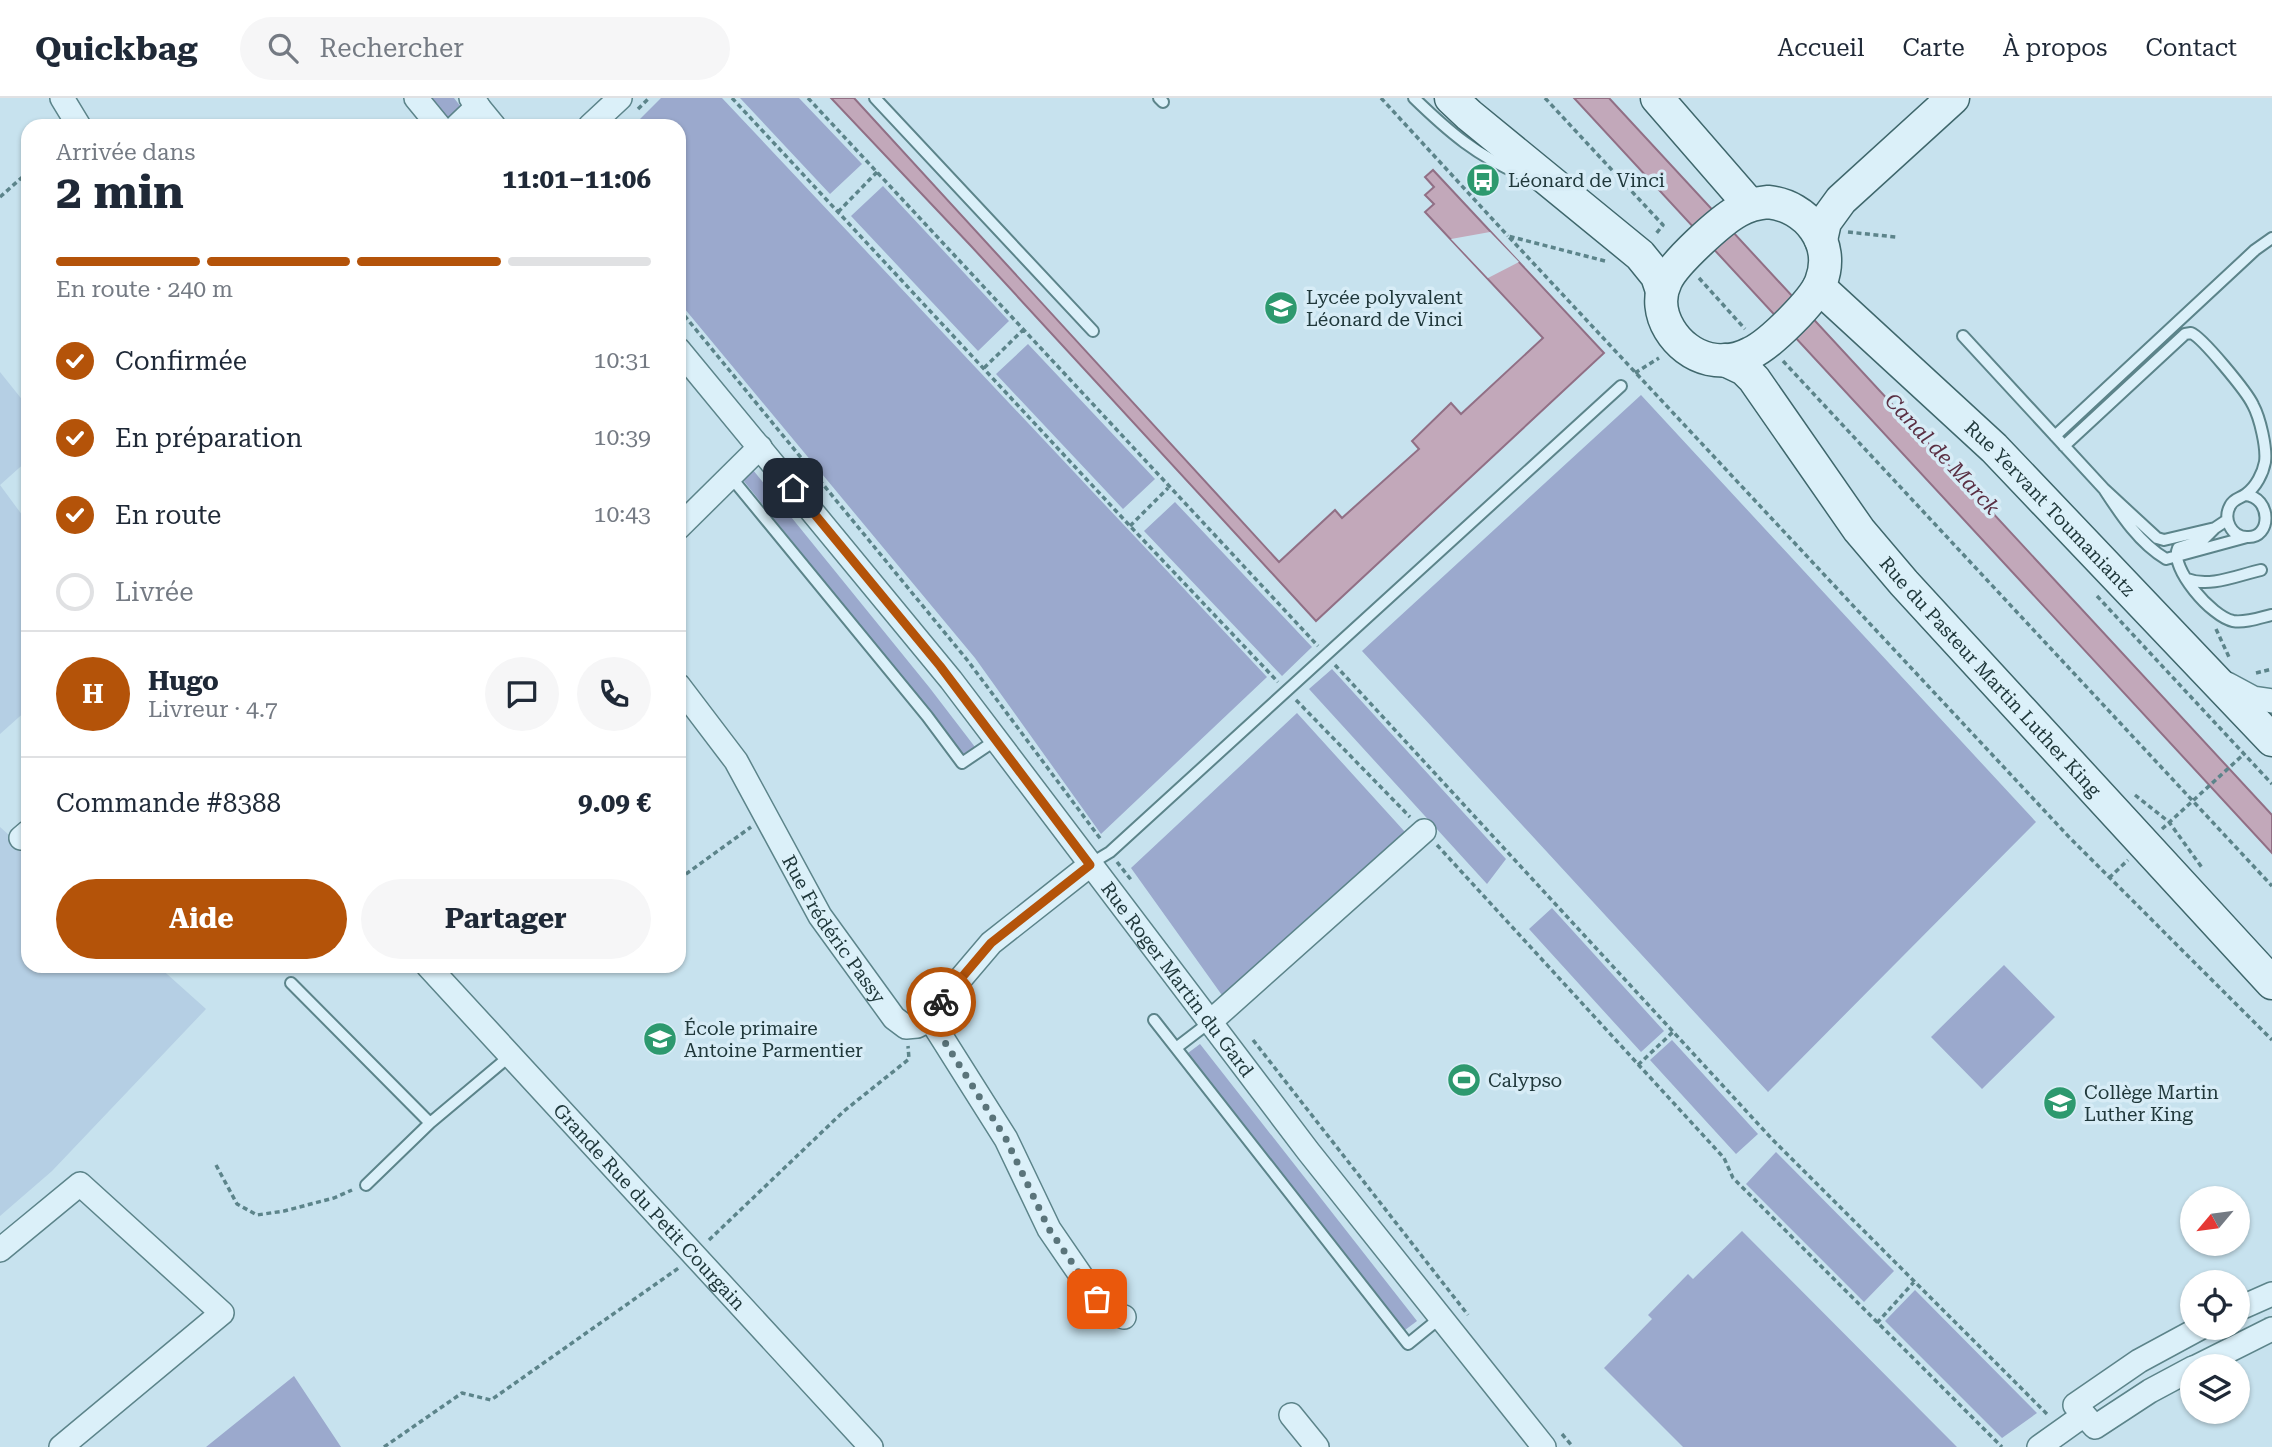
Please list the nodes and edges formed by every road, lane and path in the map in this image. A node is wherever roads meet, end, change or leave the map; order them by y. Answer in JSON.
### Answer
{"nodes":[{"id":1,"x":62,"y":98,"type":"edge"},
{"id":2,"x":416,"y":98,"type":"edge"},
{"id":3,"x":621,"y":98,"type":"edge"},
{"id":4,"x":732,"y":98,"type":"edge"},
{"id":5,"x":808,"y":98,"type":"edge"},
{"id":6,"x":875,"y":98,"type":"edge"},
{"id":7,"x":1381,"y":98,"type":"edge"},
{"id":8,"x":1415,"y":98,"type":"edge"},
{"id":9,"x":1451,"y":98,"type":"edge"},
{"id":10,"x":1545,"y":98,"type":"edge"},
{"id":11,"x":1657,"y":98,"type":"edge"},
{"id":12,"x":1928,"y":98,"type":"edge"},
{"id":13,"x":1953,"y":98,"type":"edge"},
{"id":14,"x":474,"y":102,"type":"edge"},
{"id":15,"x":75,"y":119,"type":"edge"},
{"id":16,"x":433,"y":119,"type":"edge"},
{"id":17,"x":462,"y":119,"type":"edge"},
{"id":18,"x":488,"y":119,"type":"edge"},
{"id":19,"x":598,"y":119,"type":"edge"},
{"id":20,"x":877,"y":172,"type":"junction"},
{"id":21,"x":21,"y":178,"type":"edge"},
{"id":22,"x":1561,"y":191,"type":"junction"},
{"id":23,"x":0,"y":197,"type":"edge"},
{"id":24,"x":1790,"y":206,"type":"junction"},
{"id":25,"x":838,"y":212,"type":"junction"},
{"id":26,"x":1739,"y":212,"type":"junction"},
{"id":27,"x":1830,"y":235,"type":"junction"},
{"id":28,"x":1508,"y":236,"type":"junction"},
{"id":29,"x":1896,"y":236,"type":"dead end"},
{"id":30,"x":2272,"y":238,"type":"edge"},
{"id":31,"x":1667,"y":248,"type":"junction"},
{"id":32,"x":1814,"y":295,"type":"junction"},
{"id":33,"x":1024,"y":329,"type":"junction"},
{"id":34,"x":1093,"y":331,"type":"dead end"},
{"id":35,"x":1963,"y":336,"type":"dead end"},
{"id":36,"x":1767,"y":341,"type":"junction"},
{"id":37,"x":686,"y":357,"type":"edge"},
{"id":38,"x":1659,"y":358,"type":"dead end"},
{"id":39,"x":1725,"y":360,"type":"junction"},
{"id":40,"x":984,"y":368,"type":"junction"},
{"id":41,"x":1635,"y":373,"type":"junction"},
{"id":42,"x":1621,"y":386,"type":"dead end"},
{"id":43,"x":2055,"y":436,"type":"junction"},
{"id":44,"x":2064,"y":446,"type":"junction"},
{"id":45,"x":760,"y":447,"type":"junction"},
{"id":46,"x":730,"y":476,"type":"junction"},
{"id":47,"x":1169,"y":487,"type":"junction"},
{"id":48,"x":2104,"y":489,"type":"junction"},
{"id":49,"x":2245,"y":495,"type":"junction"},
{"id":50,"x":2270,"y":510,"type":"edge"},
{"id":51,"x":686,"y":520,"type":"edge"},
{"id":52,"x":2227,"y":520,"type":"junction"},
{"id":53,"x":1130,"y":526,"type":"junction"},
{"id":54,"x":2216,"y":528,"type":"junction"},
{"id":55,"x":2266,"y":533,"type":"edge"},
{"id":56,"x":2247,"y":537,"type":"junction"},
{"id":57,"x":2175,"y":558,"type":"junction"},
{"id":58,"x":2261,"y":570,"type":"dead end"},
{"id":59,"x":2187,"y":579,"type":"junction"},
{"id":60,"x":2204,"y":603,"type":"junction"},
{"id":61,"x":2270,"y":615,"type":"edge"},
{"id":62,"x":1326,"y":654,"type":"junction"},
{"id":63,"x":2202,"y":665,"type":"junction"},
{"id":64,"x":2234,"y":667,"type":"dead end"},
{"id":65,"x":2272,"y":668,"type":"edge"},
{"id":66,"x":2256,"y":673,"type":"dead end"},
{"id":67,"x":1287,"y":690,"type":"junction"},
{"id":68,"x":686,"y":695,"type":"edge"},
{"id":69,"x":2272,"y":701,"type":"edge"},
{"id":70,"x":996,"y":740,"type":"junction"},
{"id":71,"x":2272,"y":740,"type":"edge"},
{"id":72,"x":2244,"y":754,"type":"dead end"},
{"id":73,"x":2203,"y":791,"type":"dead end"},
{"id":74,"x":2131,"y":792,"type":"dead end"},
{"id":75,"x":766,"y":816,"type":"junction"},
{"id":76,"x":1424,"y":831,"type":"junction"},
{"id":77,"x":1090,"y":865,"type":"junction"},
{"id":78,"x":2204,"y":869,"type":"dead end"},
{"id":79,"x":686,"y":874,"type":"edge"},
{"id":80,"x":2272,"y":886,"type":"edge"},
{"id":81,"x":435,"y":973,"type":"edge"},
{"id":82,"x":291,"y":984,"type":"dead end"},
{"id":83,"x":2272,"y":984,"type":"edge"},
{"id":84,"x":929,"y":1017,"type":"junction"},
{"id":85,"x":1154,"y":1020,"type":"dead end"},
{"id":86,"x":1210,"y":1022,"type":"junction"},
{"id":87,"x":905,"y":1027,"type":"junction"},
{"id":88,"x":1674,"y":1031,"type":"junction"},
{"id":89,"x":2272,"y":1040,"type":"edge"},
{"id":90,"x":1176,"y":1048,"type":"junction"},
{"id":91,"x":511,"y":1055,"type":"junction"},
{"id":92,"x":1638,"y":1065,"type":"junction"},
{"id":93,"x":430,"y":1123,"type":"junction"},
{"id":94,"x":216,"y":1165,"type":"dead end"},
{"id":95,"x":366,"y":1185,"type":"joint"},
{"id":96,"x":0,"y":1250,"type":"edge"},
{"id":97,"x":694,"y":1254,"type":"junction"},
{"id":98,"x":1914,"y":1282,"type":"junction"},
{"id":99,"x":2272,"y":1294,"type":"edge"},
{"id":100,"x":2250,"y":1304,"type":"edge"},
{"id":101,"x":1124,"y":1317,"type":"dead end"},
{"id":102,"x":1440,"y":1318,"type":"junction"},
{"id":103,"x":1877,"y":1323,"type":"junction"},
{"id":104,"x":2272,"y":1329,"type":"edge"},
{"id":105,"x":2180,"y":1339,"type":"edge"},
{"id":106,"x":2221,"y":1354,"type":"edge"},
{"id":107,"x":2180,"y":1375,"type":"edge"},
{"id":108,"x":1292,"y":1415,"type":"dead end"},
{"id":109,"x":2084,"y":1415,"type":"junction"},
{"id":110,"x":2062,"y":1429,"type":"junction"},
{"id":111,"x":1539,"y":1445,"type":"edge"},
{"id":112,"x":61,"y":1447,"type":"edge"},
{"id":113,"x":384,"y":1447,"type":"edge"},
{"id":114,"x":871,"y":1447,"type":"edge"},
{"id":115,"x":1317,"y":1447,"type":"edge"},
{"id":116,"x":2002,"y":1447,"type":"edge"},
{"id":117,"x":2039,"y":1447,"type":"edge"}],
"edges":[{"from":1,"to":15,"type":"street"},
{"from":2,"to":16,"type":"street"},
{"from":3,"to":19,"type":"street"},
{"from":4,"to":25,"type":"path"},
{"from":5,"to":20,"type":"path"},
{"from":6,"to":34,"type":"lane"},
{"from":7,"to":28,"type":"path"},
{"from":8,"to":22,"type":"lane"},
{"from":9,"to":22,"type":"street"},
{"from":10,"to":31,"type":"path"},
{"from":11,"to":26,"type":"street"},
{"from":12,"to":24,"type":"street"},
{"from":13,"to":27,"type":"street"},
{"from":14,"to":17,"type":"street"},
{"from":14,"to":18,"type":"street"},
{"from":20,"to":25,"type":"path"},
{"from":20,"to":33,"type":"path"},
{"from":21,"to":23,"type":"path"},
{"from":22,"to":31,"type":"street"},
{"from":24,"to":26,"type":"street"},
{"from":24,"to":27,"type":"street"},
{"from":25,"to":40,"type":"path"},
{"from":26,"to":31,"type":"street"},
{"from":27,"to":29,"type":"path"},
{"from":27,"to":32,"type":"street"},
{"from":28,"to":31,"type":"path"},
{"from":28,"to":41,"type":"path"},
{"from":30,"to":43,"type":"lane"},
{"from":31,"to":36,"type":"path"},
{"from":31,"to":39,"type":"street","name":"Rue du Pasteur Martin Luther King"},
{"from":32,"to":36,"type":"street"},
{"from":32,"to":63,"type":"street","name":"Rue Yervant Toumaniantz"},
{"from":33,"to":40,"type":"path"},
{"from":33,"to":47,"type":"path"},
{"from":35,"to":43,"type":"lane"},
{"from":36,"to":39,"type":"street"},
{"from":36,"to":80,"type":"path"},
{"from":37,"to":45,"type":"street","name":"Rue Roger Martin du Gard"},
{"from":38,"to":41,"type":"path"},
{"from":39,"to":83,"type":"street","name":"Rue du Pasteur Martin Luther King"},
{"from":40,"to":53,"type":"path"},
{"from":41,"to":89,"type":"path"},
{"from":42,"to":62,"type":"lane"},
{"from":43,"to":44,"type":"lane"},
{"from":44,"to":48,"type":"lane"},
{"from":44,"to":49,"type":"lane"},
{"from":45,"to":46,"type":"street"},
{"from":45,"to":70,"type":"street","name":"Rue Roger Martin du Gard"},
{"from":46,"to":51,"type":"street"},
{"from":46,"to":70,"type":"lane"},
{"from":47,"to":53,"type":"path"},
{"from":47,"to":62,"type":"path"},
{"from":48,"to":54,"type":"lane"},
{"from":48,"to":57,"type":"lane"},
{"from":49,"to":50,"type":"lane"},
{"from":49,"to":52,"type":"lane"},
{"from":50,"to":55,"type":"lane"},
{"from":52,"to":54,"type":"lane"},
{"from":52,"to":56,"type":"lane"},
{"from":53,"to":67,"type":"path"},
{"from":54,"to":57,"type":"lane"},
{"from":55,"to":56,"type":"lane"},
{"from":56,"to":57,"type":"lane"},
{"from":57,"to":59,"type":"lane"},
{"from":58,"to":59,"type":"lane"},
{"from":59,"to":60,"type":"lane"},
{"from":60,"to":61,"type":"lane"},
{"from":60,"to":64,"type":"path"},
{"from":62,"to":67,"type":"lane"},
{"from":62,"to":88,"type":"path"},
{"from":63,"to":69,"type":"street"},
{"from":63,"to":71,"type":"street","name":"Rue Yervant Toumaniantz"},
{"from":65,"to":66,"type":"path"},
{"from":67,"to":76,"type":"path"},
{"from":67,"to":77,"type":"lane"},
{"from":68,"to":75,"type":"street","name":"Rue Frédéric Passy"},
{"from":70,"to":77,"type":"street","name":"Rue Roger Martin du Gard"},
{"from":72,"to":73,"type":"path"},
{"from":74,"to":78,"type":"path"},
{"from":75,"to":79,"type":"path"},
{"from":75,"to":87,"type":"street","name":"Rue Frédéric Passy"},
{"from":76,"to":86,"type":"street"},
{"from":76,"to":92,"type":"path"},
{"from":77,"to":84,"type":"street"},
{"from":77,"to":86,"type":"street","name":"Rue Roger Martin du Gard"},
{"from":81,"to":91,"type":"street","name":"Grande Rue du Petit Courgain"},
{"from":82,"to":93,"type":"lane"},
{"from":84,"to":87,"type":"street"},
{"from":84,"to":101,"type":"street"},
{"from":85,"to":90,"type":"lane"},
{"from":86,"to":90,"type":"lane"},
{"from":86,"to":102,"type":"street","name":"Rue Roger Martin du Gard"},
{"from":87,"to":97,"type":"path"},
{"from":88,"to":92,"type":"path"},
{"from":88,"to":98,"type":"path"},
{"from":90,"to":102,"type":"lane"},
{"from":91,"to":93,"type":"lane"},
{"from":91,"to":97,"type":"street","name":"Grande Rue du Petit Courgain"},
{"from":92,"to":103,"type":"path"},
{"from":93,"to":95,"type":"lane"},
{"from":94,"to":95,"type":"path"},
{"from":96,"to":112,"type":"street"},
{"from":97,"to":113,"type":"path"},
{"from":97,"to":114,"type":"street","name":"Grande Rue du Petit Courgain"},
{"from":98,"to":103,"type":"path"},
{"from":98,"to":110,"type":"path"},
{"from":99,"to":100,"type":"street"},
{"from":102,"to":111,"type":"street","name":"Rue Roger Martin du Gard"},
{"from":103,"to":116,"type":"path"},
{"from":104,"to":106,"type":"street"},
{"from":105,"to":109,"type":"street"},
{"from":107,"to":109,"type":"street"},
{"from":108,"to":115,"type":"street"},
{"from":109,"to":110,"type":"street"},
{"from":110,"to":117,"type":"street"}]}
